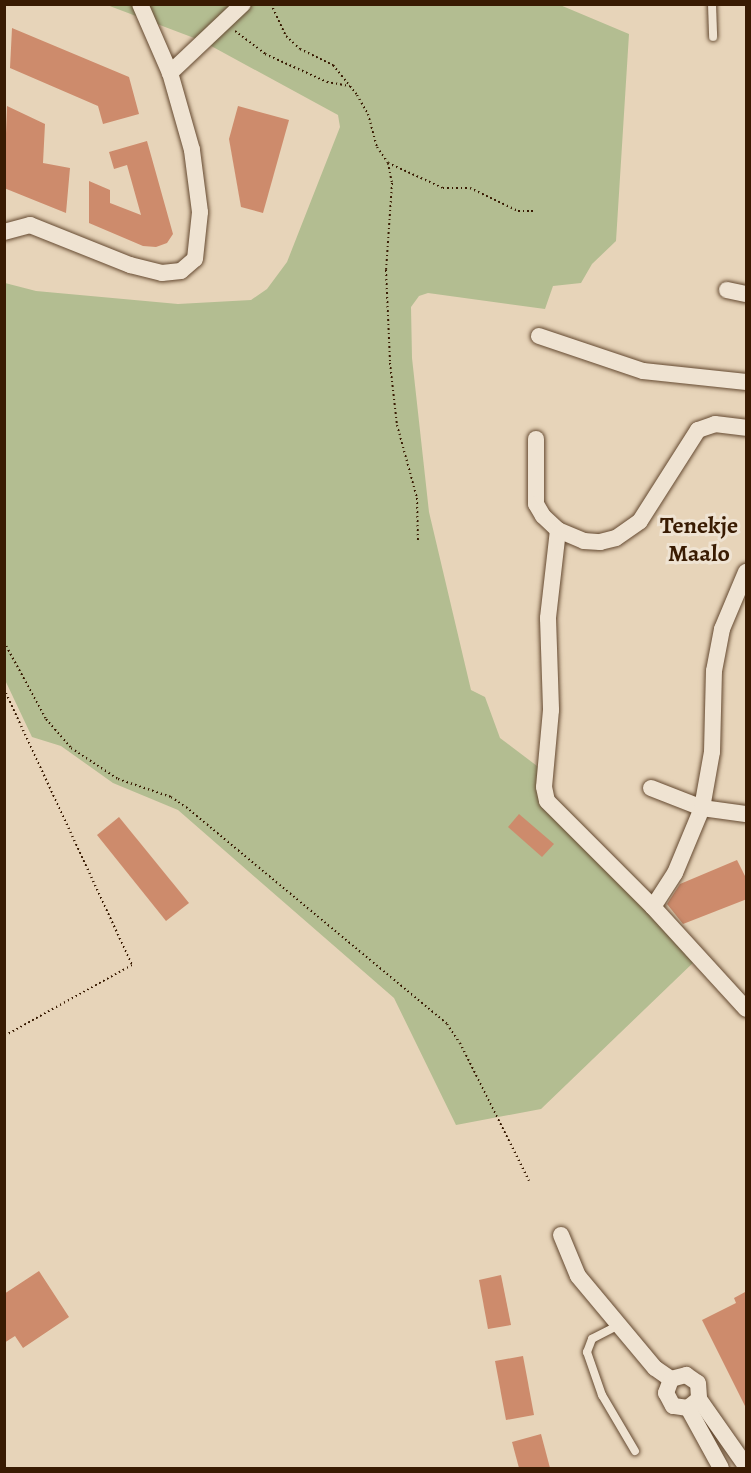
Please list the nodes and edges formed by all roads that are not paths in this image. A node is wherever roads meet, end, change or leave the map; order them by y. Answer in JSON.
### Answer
{"nodes":[{"id":1,"x":140,"y":4,"type":"edge"},
{"id":2,"x":243,"y":4,"type":"edge"},
{"id":3,"x":712,"y":4,"type":"edge"},
{"id":4,"x":713,"y":37,"type":"dead end"},
{"id":5,"x":170,"y":73,"type":"junction"},
{"id":6,"x":4,"y":232,"type":"edge"},
{"id":7,"x":727,"y":290,"type":"dead end"},
{"id":8,"x":747,"y":294,"type":"edge"},
{"id":9,"x":539,"y":336,"type":"dead end"},
{"id":10,"x":747,"y":382,"type":"edge"},
{"id":11,"x":747,"y":428,"type":"edge"},
{"id":12,"x":536,"y":439,"type":"dead end"},
{"id":13,"x":558,"y":530,"type":"junction"},
{"id":14,"x":747,"y":572,"type":"edge"},
{"id":15,"x":651,"y":788,"type":"dead end"},
{"id":16,"x":702,"y":808,"type":"junction"},
{"id":17,"x":747,"y":814,"type":"edge"},
{"id":18,"x":653,"y":907,"type":"junction"},
{"id":19,"x":747,"y":1009,"type":"edge"},
{"id":20,"x":561,"y":1235,"type":"dead end"},
{"id":21,"x":620,"y":1324,"type":"junction"},
{"id":22,"x":671,"y":1379,"type":"junction"},
{"id":23,"x":693,"y":1403,"type":"junction"},
{"id":24,"x":635,"y":1451,"type":"dead end"},
{"id":25,"x":747,"y":1466,"type":"edge"},
{"id":26,"x":721,"y":1468,"type":"edge"}],
"edges":[{"from":1,"to":5,"type":"street"},
{"from":2,"to":5,"type":"street"},
{"from":3,"to":4,"type":"lane"},
{"from":5,"to":6,"type":"street"},
{"from":7,"to":8,"type":"street"},
{"from":9,"to":10,"type":"street"},
{"from":11,"to":13,"type":"street"},
{"from":12,"to":13,"type":"street"},
{"from":13,"to":18,"type":"street"},
{"from":14,"to":16,"type":"street"},
{"from":15,"to":16,"type":"street"},
{"from":16,"to":17,"type":"street"},
{"from":16,"to":18,"type":"street"},
{"from":18,"to":19,"type":"street"},
{"from":20,"to":21,"type":"street"},
{"from":21,"to":22,"type":"street"},
{"from":21,"to":24,"type":"lane"},
{"from":22,"to":23,"type":"street"},
{"from":22,"to":23,"type":"street"},
{"from":23,"to":25,"type":"street"},
{"from":23,"to":26,"type":"street"}]}
